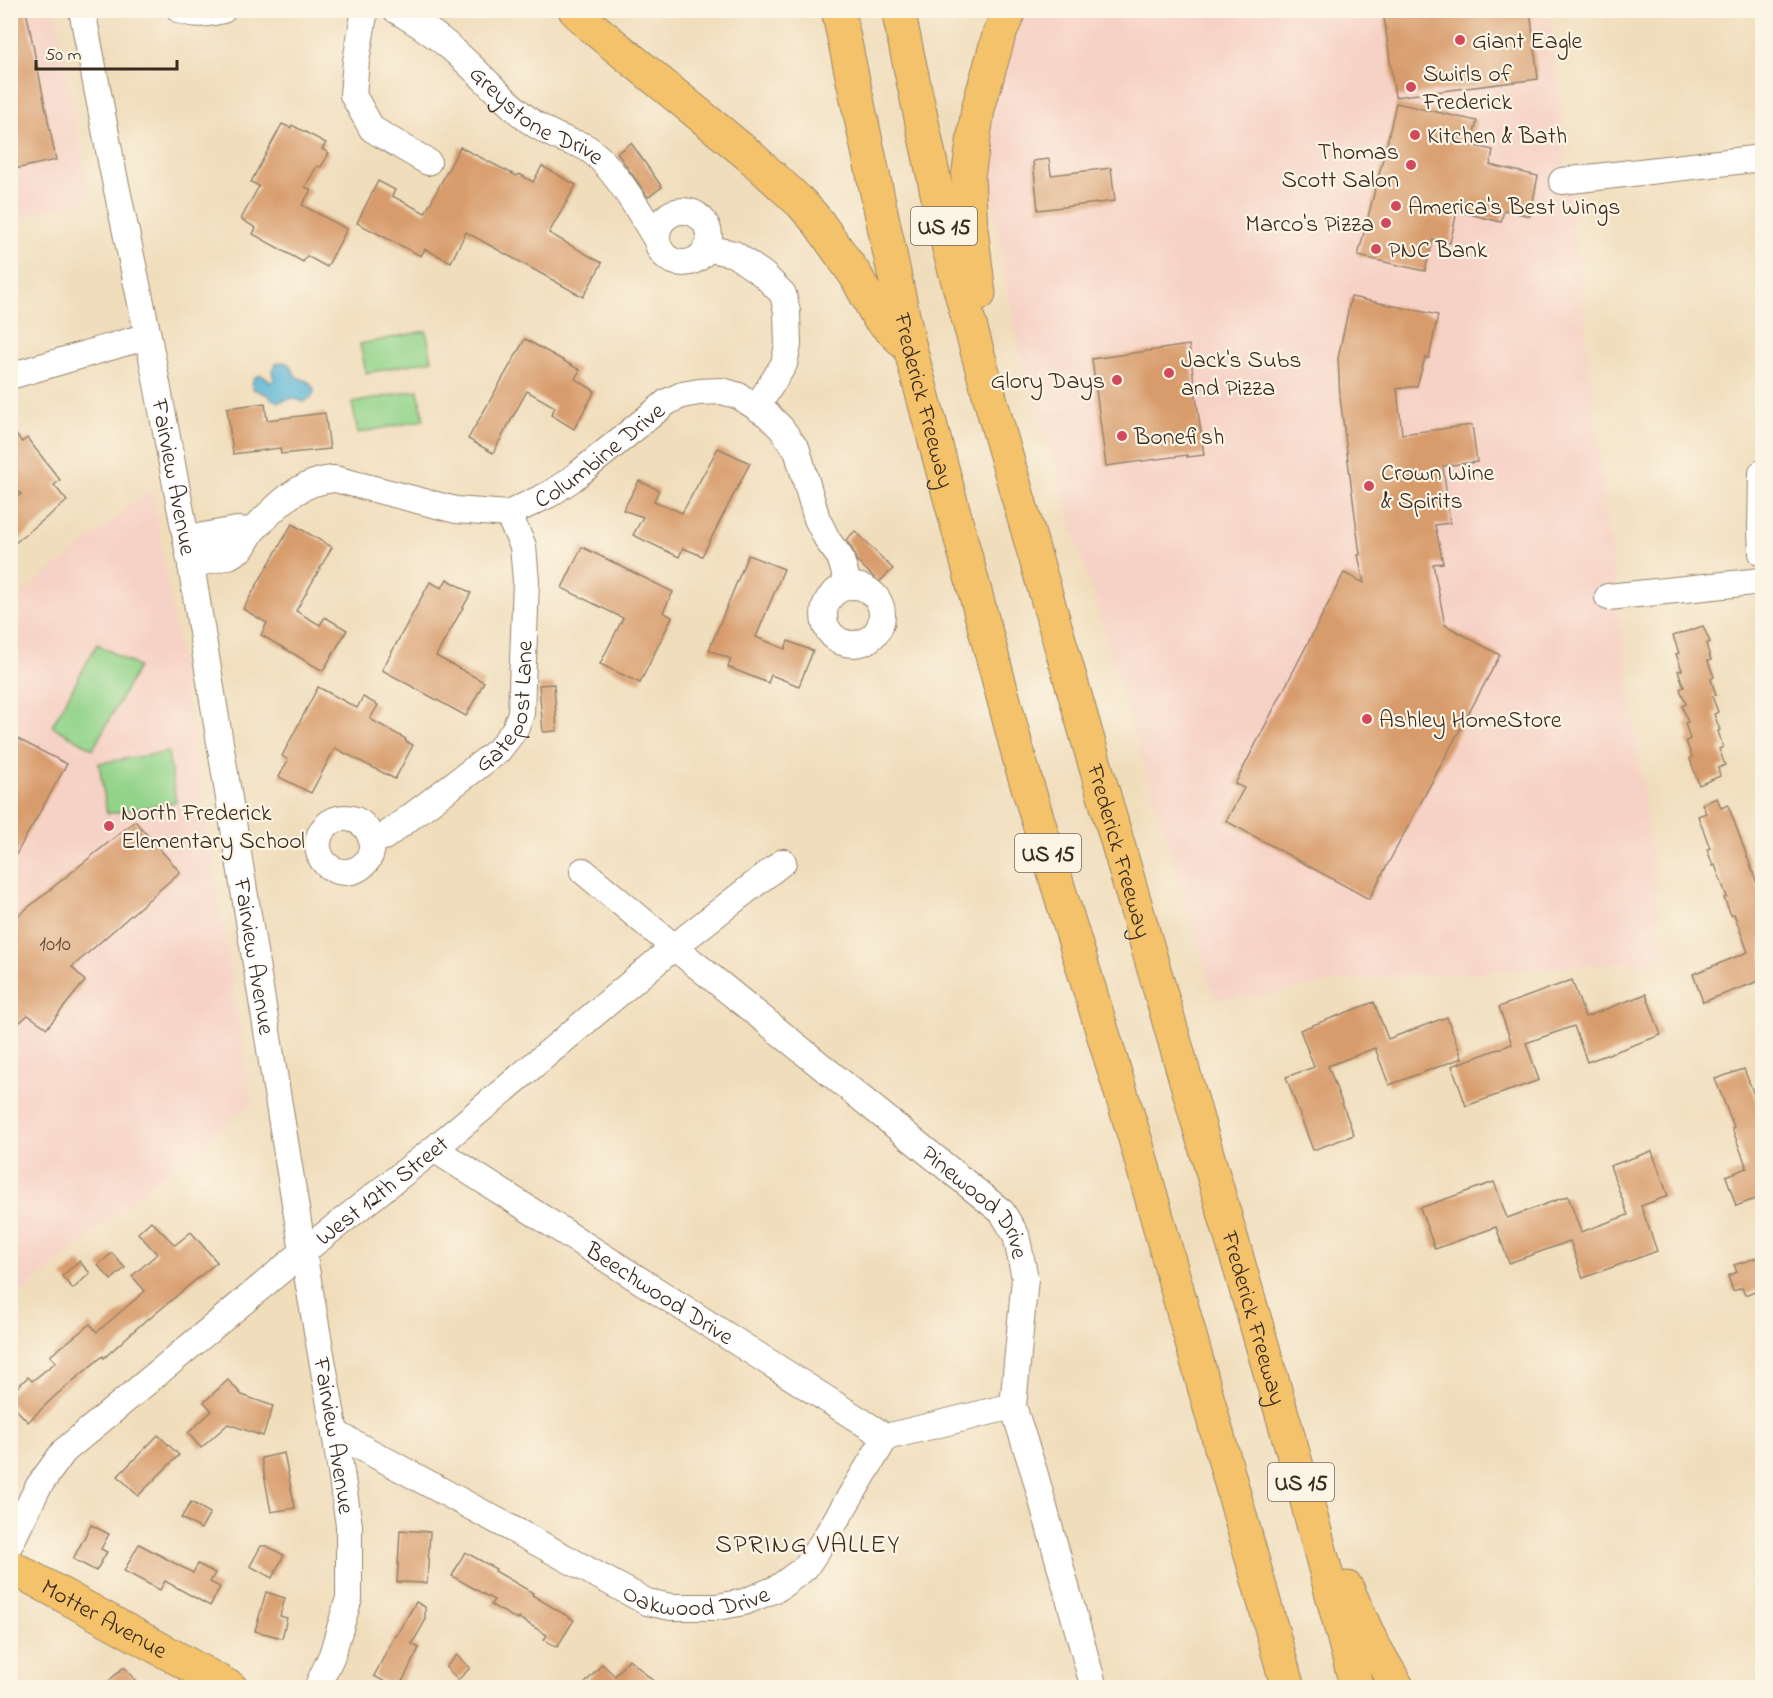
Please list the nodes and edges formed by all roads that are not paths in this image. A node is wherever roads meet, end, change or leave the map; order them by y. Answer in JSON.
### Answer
{"nodes":[{"id":1,"x":82,"y":10,"type":"edge"},
{"id":2,"x":180,"y":10,"type":"edge"},
{"id":3,"x":223,"y":10,"type":"edge"},
{"id":4,"x":365,"y":10,"type":"edge"},
{"id":5,"x":396,"y":10,"type":"edge"},
{"id":6,"x":575,"y":10,"type":"edge"},
{"id":7,"x":838,"y":10,"type":"edge"},
{"id":8,"x":898,"y":10,"type":"edge"},
{"id":9,"x":1010,"y":10,"type":"edge"},
{"id":10,"x":1762,"y":158,"type":"edge"},
{"id":11,"x":428,"y":162,"type":"dead end"},
{"id":12,"x":1563,"y":181,"type":"dead end"},
{"id":13,"x":656,"y":239,"type":"junction"},
{"id":14,"x":706,"y":248,"type":"junction"},
{"id":15,"x":148,"y":336,"type":"junction"},
{"id":16,"x":910,"y":348,"type":"junction"},
{"id":17,"x":10,"y":376,"type":"edge"},
{"id":18,"x":757,"y":407,"type":"junction"},
{"id":19,"x":1001,"y":438,"type":"junction"},
{"id":20,"x":1762,"y":473,"type":"edge"},
{"id":21,"x":508,"y":514,"type":"junction"},
{"id":22,"x":252,"y":531,"type":"junction"},
{"id":23,"x":186,"y":538,"type":"junction"},
{"id":24,"x":1762,"y":553,"type":"edge"},
{"id":25,"x":191,"y":565,"type":"junction"},
{"id":26,"x":1762,"y":581,"type":"edge"},
{"id":27,"x":849,"y":586,"type":"dead end"},
{"id":28,"x":1608,"y":597,"type":"dead end"},
{"id":29,"x":372,"y":839,"type":"dead end"},
{"id":30,"x":783,"y":862,"type":"dead end"},
{"id":31,"x":583,"y":871,"type":"dead end"},
{"id":32,"x":674,"y":947,"type":"junction"},
{"id":33,"x":434,"y":1149,"type":"junction"},
{"id":34,"x":303,"y":1252,"type":"junction"},
{"id":35,"x":1013,"y":1406,"type":"junction"},
{"id":36,"x":335,"y":1433,"type":"junction"},
{"id":37,"x":886,"y":1437,"type":"junction"},
{"id":38,"x":1305,"y":1494,"type":"junction"},
{"id":39,"x":10,"y":1544,"type":"edge"},
{"id":40,"x":10,"y":1566,"type":"edge"},
{"id":41,"x":231,"y":1688,"type":"edge"},
{"id":42,"x":316,"y":1688,"type":"edge"},
{"id":43,"x":1094,"y":1688,"type":"edge"},
{"id":44,"x":1288,"y":1688,"type":"edge"},
{"id":45,"x":1358,"y":1688,"type":"edge"},
{"id":46,"x":1398,"y":1688,"type":"edge"}],
"edges":[{"from":1,"to":15,"type":"street","name":"Fairview Avenue"},
{"from":2,"to":3,"type":"street"},
{"from":4,"to":11,"type":"street"},
{"from":5,"to":13,"type":"street","name":"Greystone Drive"},
{"from":6,"to":16,"type":"main road"},
{"from":7,"to":16,"type":"main road","name":"Frederick Freeway","number":"US 15"},
{"from":8,"to":19,"type":"main road","name":"Frederick Freeway","number":"US 15"},
{"from":9,"to":19,"type":"main road"},
{"from":10,"to":12,"type":"street"},
{"from":13,"to":14,"type":"street","name":"Greystone Drive"},
{"from":13,"to":14,"type":"street"},
{"from":14,"to":18,"type":"street"},
{"from":15,"to":17,"type":"street"},
{"from":15,"to":23,"type":"street","name":"Fairview Avenue"},
{"from":16,"to":44,"type":"main road","name":"Frederick Freeway","number":"US 15"},
{"from":18,"to":21,"type":"street","name":"Columbine Drive"},
{"from":18,"to":27,"type":"street","name":"Columbine Drive"},
{"from":19,"to":38,"type":"main road","name":"Frederick Freeway","number":"US 15"},
{"from":20,"to":24,"type":"street"},
{"from":21,"to":22,"type":"street","name":"Columbine Drive"},
{"from":21,"to":29,"type":"street","name":"Gatepost Lane"},
{"from":22,"to":23,"type":"street"},
{"from":22,"to":25,"type":"street","name":"Columbine Drive"},
{"from":23,"to":25,"type":"street","name":"Fairview Avenue"},
{"from":25,"to":34,"type":"street","name":"Fairview Avenue"},
{"from":26,"to":28,"type":"street"},
{"from":30,"to":32,"type":"street","name":"West 12th Street"},
{"from":31,"to":32,"type":"street","name":"Pinewood Drive"},
{"from":32,"to":33,"type":"street","name":"West 12th Street"},
{"from":32,"to":35,"type":"street","name":"Pinewood Drive"},
{"from":33,"to":34,"type":"street","name":"West 12th Street"},
{"from":33,"to":37,"type":"street","name":"Beechwood Drive"},
{"from":34,"to":36,"type":"street","name":"Fairview Avenue"},
{"from":34,"to":39,"type":"street","name":"West 12th Street"},
{"from":35,"to":37,"type":"street"},
{"from":35,"to":43,"type":"street","name":"Pinewood Drive"},
{"from":36,"to":37,"type":"street","name":"Oakwood Drive"},
{"from":36,"to":42,"type":"street","name":"Fairview Avenue"},
{"from":38,"to":45,"type":"main road","name":"Frederick Freeway","number":"US 15"},
{"from":38,"to":46,"type":"main road"},
{"from":40,"to":41,"type":"main road","name":"Motter Avenue"}]}
